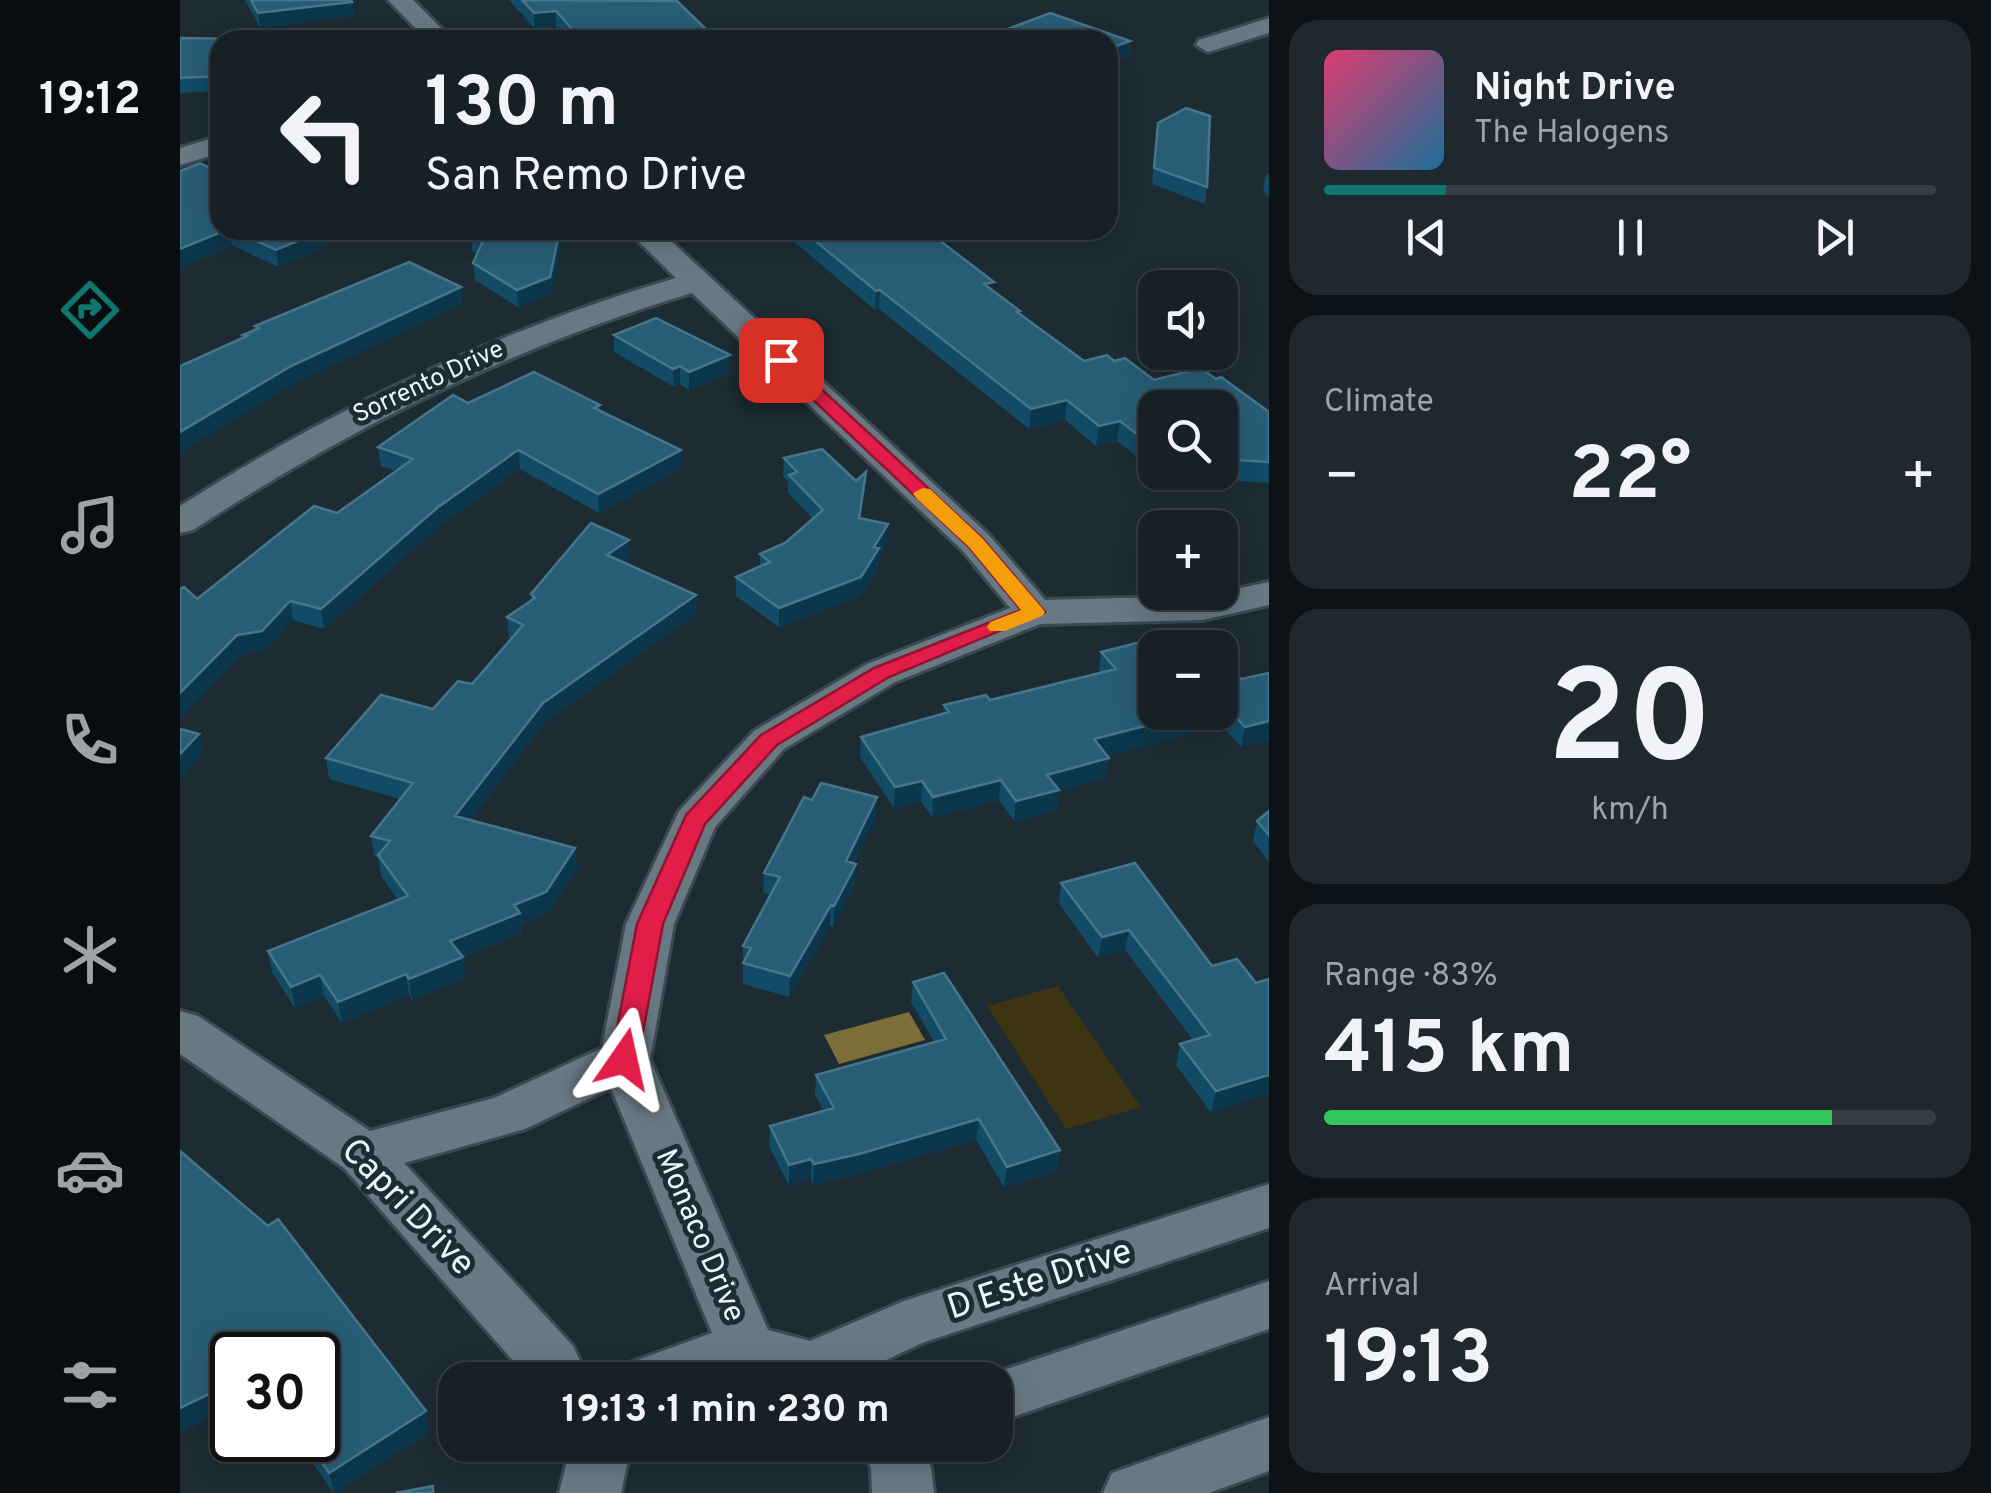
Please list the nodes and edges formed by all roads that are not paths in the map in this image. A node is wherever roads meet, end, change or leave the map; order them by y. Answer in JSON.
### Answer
{"nodes":[{"id":1,"x":400,"y":0,"type":"edge"},
{"id":2,"x":1268,"y":25,"type":"edge"},
{"id":3,"x":431,"y":30,"type":"edge"},
{"id":4,"x":1208,"y":45,"type":"dead end"},
{"id":5,"x":210,"y":147,"type":"edge"},
{"id":6,"x":180,"y":157,"type":"edge"},
{"id":7,"x":653,"y":240,"type":"edge"},
{"id":8,"x":697,"y":282,"type":"junction"},
{"id":9,"x":180,"y":522,"type":"edge"},
{"id":10,"x":1268,"y":594,"type":"edge"},
{"id":11,"x":1034,"y":612,"type":"junction"},
{"id":12,"x":180,"y":1029,"type":"edge"},
{"id":13,"x":624,"y":1059,"type":"junction"},
{"id":14,"x":363,"y":1152,"type":"junction"},
{"id":15,"x":1268,"y":1206,"type":"edge"},
{"id":16,"x":1268,"y":1305,"type":"edge"},
{"id":17,"x":749,"y":1353,"type":"junction"},
{"id":18,"x":550,"y":1362,"type":"edge"},
{"id":19,"x":691,"y":1362,"type":"edge"},
{"id":20,"x":798,"y":1362,"type":"edge"},
{"id":21,"x":844,"y":1362,"type":"edge"},
{"id":22,"x":1013,"y":1391,"type":"edge"},
{"id":23,"x":1268,"y":1444,"type":"edge"},
{"id":24,"x":900,"y":1462,"type":"edge"},
{"id":25,"x":903,"y":1493,"type":"edge"},
{"id":26,"x":1134,"y":1493,"type":"edge"}],
"edges":[{"from":1,"to":3,"type":"street"},
{"from":2,"to":4,"type":"street"},
{"from":5,"to":6,"type":"street"},
{"from":7,"to":8,"type":"street"},
{"from":8,"to":9,"type":"street","name":"Sorrento Drive"},
{"from":8,"to":11,"type":"street"},
{"from":10,"to":11,"type":"street"},
{"from":11,"to":13,"type":"street"},
{"from":12,"to":14,"type":"street","name":"Capri Drive"},
{"from":13,"to":14,"type":"street"},
{"from":13,"to":17,"type":"street","name":"Monaco Drive"},
{"from":14,"to":18,"type":"street","name":"Capri Drive"},
{"from":15,"to":21,"type":"street","name":"D Este Drive"},
{"from":16,"to":22,"type":"street"},
{"from":17,"to":19,"type":"street","name":"D Este Drive"},
{"from":17,"to":20,"type":"street","name":"D Este Drive"},
{"from":23,"to":26,"type":"street"},
{"from":24,"to":25,"type":"street"}]}
